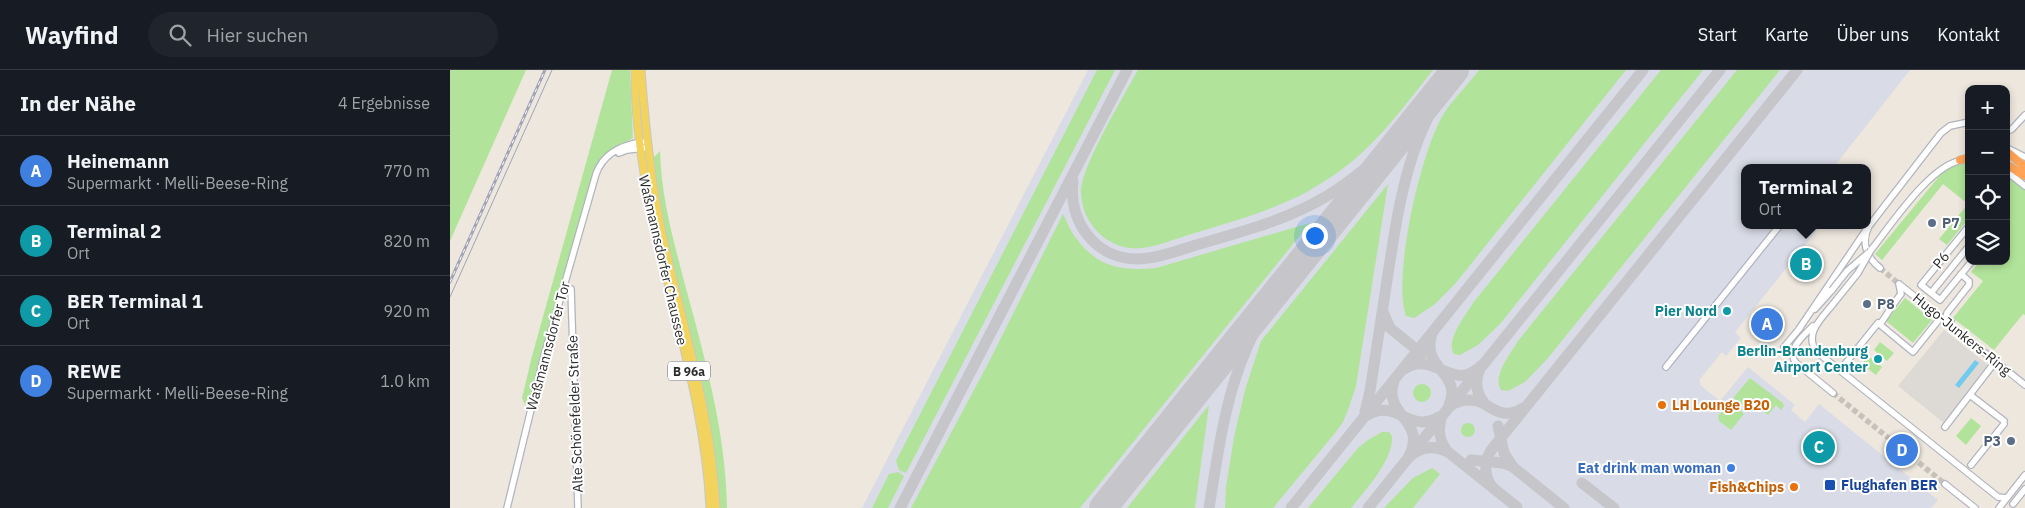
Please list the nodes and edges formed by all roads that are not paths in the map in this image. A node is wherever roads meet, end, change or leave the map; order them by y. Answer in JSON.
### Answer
{"nodes":[{"id":1,"x":635,"y":70,"type":"edge"},
{"id":2,"x":642,"y":70,"type":"edge"},
{"id":3,"x":2025,"y":115,"type":"edge"},
{"id":4,"x":1965,"y":124,"type":"edge"},
{"id":5,"x":2010,"y":131,"type":"edge"},
{"id":6,"x":648,"y":145,"type":"junction"},
{"id":7,"x":639,"y":146,"type":"junction"},
{"id":8,"x":2010,"y":151,"type":"edge"},
{"id":9,"x":2010,"y":153,"type":"edge"},
{"id":10,"x":2025,"y":157,"type":"edge"},
{"id":11,"x":1965,"y":159,"type":"edge"},
{"id":12,"x":2025,"y":166,"type":"edge"},
{"id":13,"x":2010,"y":167,"type":"edge"},
{"id":14,"x":2010,"y":174,"type":"edge"},
{"id":15,"x":2025,"y":176,"type":"edge"},
{"id":16,"x":2025,"y":186,"type":"edge"},
{"id":17,"x":1871,"y":223,"type":"edge"},
{"id":18,"x":1777,"y":229,"type":"edge"},
{"id":19,"x":1867,"y":229,"type":"edge"},
{"id":20,"x":1868,"y":229,"type":"edge"},
{"id":21,"x":1965,"y":231,"type":"edge"},
{"id":22,"x":1871,"y":250,"type":"junction"},
{"id":23,"x":1965,"y":251,"type":"edge"},
{"id":24,"x":1969,"y":265,"type":"edge"},
{"id":25,"x":1880,"y":268,"type":"tunnel mouth"},
{"id":26,"x":1959,"y":277,"type":"junction"},
{"id":27,"x":571,"y":289,"type":"dead end"},
{"id":28,"x":1931,"y":293,"type":"junction"},
{"id":29,"x":1901,"y":294,"type":"junction"},
{"id":30,"x":1914,"y":295,"type":"junction"},
{"id":31,"x":1929,"y":308,"type":"junction"},
{"id":32,"x":1941,"y":317,"type":"junction"},
{"id":33,"x":1878,"y":323,"type":"junction"},
{"id":34,"x":1815,"y":326,"type":"junction"},
{"id":35,"x":1799,"y":329,"type":"junction"},
{"id":36,"x":1957,"y":330,"type":"junction"},
{"id":37,"x":1784,"y":347,"type":"dead end"},
{"id":38,"x":1995,"y":362,"type":"junction"},
{"id":39,"x":1845,"y":364,"type":"dead end"},
{"id":40,"x":1666,"y":367,"type":"dead end"},
{"id":41,"x":2025,"y":385,"type":"edge"},
{"id":42,"x":1833,"y":393,"type":"tunnel mouth"},
{"id":43,"x":1970,"y":395,"type":"junction"},
{"id":44,"x":1945,"y":427,"type":"dead end"},
{"id":45,"x":1971,"y":465,"type":"dead end"},
{"id":46,"x":2025,"y":475,"type":"edge"},
{"id":47,"x":1945,"y":484,"type":"tunnel mouth"},
{"id":48,"x":2025,"y":489,"type":"edge"},
{"id":49,"x":2008,"y":496,"type":"junction"},
{"id":50,"x":2013,"y":504,"type":"dead end"},
{"id":51,"x":507,"y":508,"type":"edge"},
{"id":52,"x":578,"y":508,"type":"edge"},
{"id":53,"x":710,"y":508,"type":"edge"},
{"id":54,"x":716,"y":508,"type":"edge"},
{"id":55,"x":1974,"y":508,"type":"edge"},
{"id":56,"x":1999,"y":508,"type":"edge"}],
"edges":[{"from":1,"to":7,"type":"main road","name":"Waßmannsdorfer Chaussee","number":"B 96a"},
{"from":2,"to":6,"type":"main road","name":"Waßmannsdorfer Chaussee","number":"B 96a"},
{"from":3,"to":5,"type":"street"},
{"from":4,"to":17,"type":"street"},
{"from":6,"to":7,"type":"street","name":"Waßmannsdorfer Tor"},
{"from":6,"to":54,"type":"main road","name":"Waßmannsdorfer Chaussee","number":"B 96a"},
{"from":7,"to":51,"type":"street","name":"Waßmannsdorfer Tor"},
{"from":7,"to":53,"type":"main road","name":"Waßmannsdorfer Chaussee","number":"B 96a"},
{"from":8,"to":10,"type":"street"},
{"from":9,"to":12,"type":"highway"},
{"from":11,"to":22,"type":"street"},
{"from":13,"to":15,"type":"highway"},
{"from":14,"to":16,"type":"street"},
{"from":18,"to":40,"type":"street"},
{"from":19,"to":35,"type":"street"},
{"from":20,"to":25,"type":"street"},
{"from":21,"to":28,"type":"street","name":"P6"},
{"from":22,"to":34,"type":"street","bridge":true},
{"from":22,"to":35,"type":"street","bridge":true},
{"from":23,"to":28,"type":"street","name":"P6"},
{"from":24,"to":26,"type":"street","name":"P6"},
{"from":26,"to":28,"type":"street","name":"P6"},
{"from":26,"to":31,"type":"street"},
{"from":26,"to":36,"type":"street"},
{"from":27,"to":52,"type":"street","name":"Alte Schönefelder Straße"},
{"from":29,"to":30,"type":"street"},
{"from":29,"to":30,"type":"street","name":"Hugo-Junkers-Ring"},
{"from":29,"to":33,"type":"street"},
{"from":30,"to":31,"type":"street","name":"Hugo-Junkers-Ring"},
{"from":31,"to":32,"type":"street","name":"Hugo-Junkers-Ring"},
{"from":32,"to":33,"type":"street"},
{"from":32,"to":36,"type":"street","name":"Hugo-Junkers-Ring"},
{"from":33,"to":39,"type":"street"},
{"from":34,"to":42,"type":"street"},
{"from":34,"to":49,"type":"street"},
{"from":35,"to":37,"type":"street"},
{"from":36,"to":38,"type":"street","name":"Hugo-Junkers-Ring"},
{"from":38,"to":41,"type":"street","name":"Hugo-Junkers-Ring"},
{"from":38,"to":43,"type":"street"},
{"from":43,"to":44,"type":"street"},
{"from":43,"to":45,"type":"street"},
{"from":46,"to":49,"type":"street"},
{"from":47,"to":55,"type":"street"},
{"from":48,"to":50,"type":"street"},
{"from":49,"to":56,"type":"street"}]}
